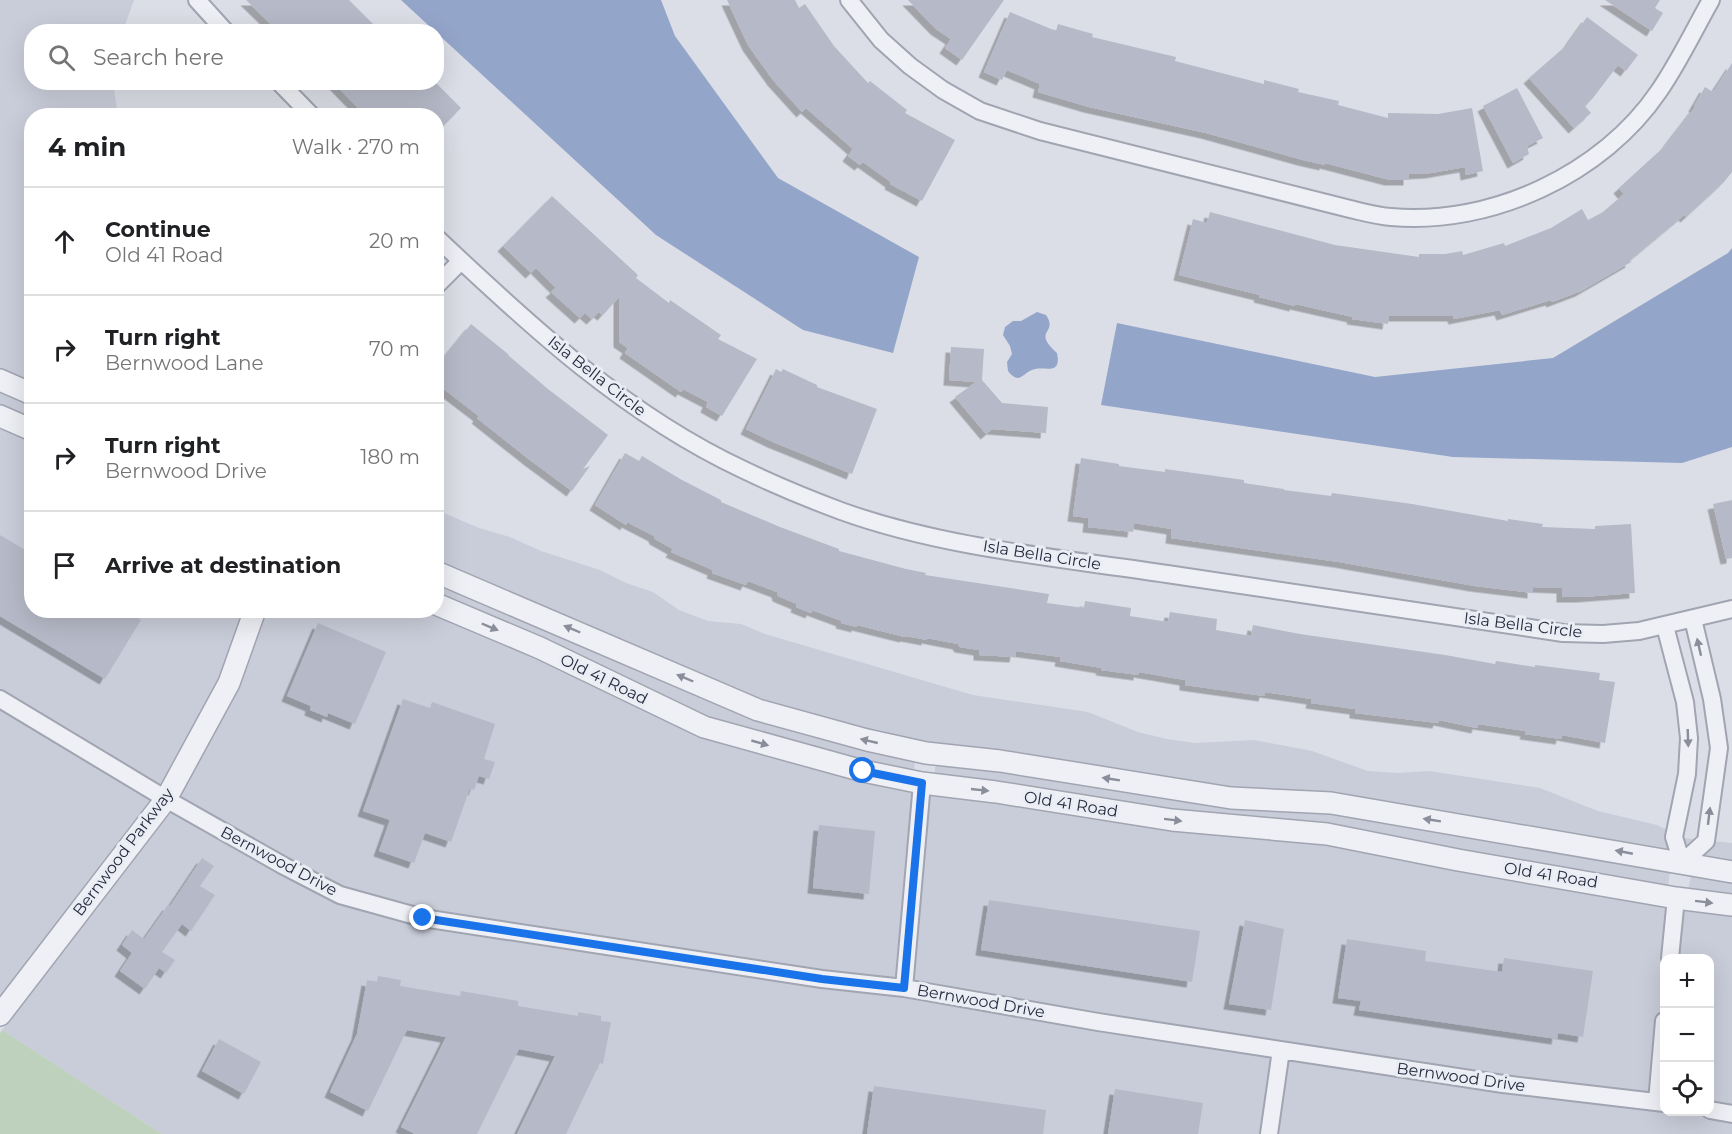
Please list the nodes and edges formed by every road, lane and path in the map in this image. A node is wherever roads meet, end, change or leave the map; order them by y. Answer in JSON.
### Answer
{"nodes":[{"id":1,"x":197,"y":0,"type":"edge"},
{"id":2,"x":849,"y":0,"type":"edge"},
{"id":3,"x":1711,"y":0,"type":"edge"},
{"id":4,"x":219,"y":24,"type":"edge"},
{"id":5,"x":287,"y":90,"type":"edge"},
{"id":6,"x":304,"y":108,"type":"edge"},
{"id":7,"x":444,"y":245,"type":"edge"},
{"id":8,"x":461,"y":261,"type":"junction"},
{"id":9,"x":444,"y":278,"type":"edge"},
{"id":10,"x":0,"y":381,"type":"edge"},
{"id":11,"x":24,"y":391,"type":"edge"},
{"id":12,"x":0,"y":416,"type":"edge"},
{"id":13,"x":24,"y":426,"type":"edge"},
{"id":14,"x":444,"y":575,"type":"edge"},
{"id":15,"x":444,"y":607,"type":"edge"},
{"id":16,"x":1732,"y":609,"type":"edge"},
{"id":17,"x":252,"y":618,"type":"edge"},
{"id":18,"x":1693,"y":620,"type":"junction"},
{"id":19,"x":1665,"y":626,"type":"junction"},
{"id":20,"x":0,"y":699,"type":"edge"},
{"id":21,"x":926,"y":753,"type":"junction"},
{"id":22,"x":922,"y":783,"type":"junction"},
{"id":23,"x":166,"y":799,"type":"junction"},
{"id":24,"x":1682,"y":863,"type":"junction"},
{"id":25,"x":1732,"y":872,"type":"edge"},
{"id":26,"x":1676,"y":898,"type":"junction"},
{"id":27,"x":1732,"y":905,"type":"edge"},
{"id":28,"x":1670,"y":954,"type":"edge"},
{"id":29,"x":904,"y":988,"type":"junction"},
{"id":30,"x":0,"y":1015,"type":"edge"},
{"id":31,"x":1281,"y":1050,"type":"junction"},
{"id":32,"x":1660,"y":1103,"type":"edge"},
{"id":33,"x":1714,"y":1111,"type":"edge"},
{"id":34,"x":1732,"y":1114,"type":"edge"},
{"id":35,"x":1269,"y":1134,"type":"edge"}],
"edges":[{"from":1,"to":4,"type":"street"},
{"from":2,"to":3,"type":"street"},
{"from":5,"to":6,"type":"street"},
{"from":7,"to":8,"type":"street","name":"Isla Bella Circle"},
{"from":8,"to":9,"type":"street"},
{"from":8,"to":19,"type":"street","name":"Isla Bella Circle"},
{"from":10,"to":11,"type":"street"},
{"from":12,"to":13,"type":"street"},
{"from":21,"to":14,"type":"street","name":"Old 41 Road","one_way":true},
{"from":15,"to":22,"type":"street","name":"Old 41 Road","one_way":true},
{"from":16,"to":18,"type":"street","name":"Isla Bella Circle"},
{"from":17,"to":23,"type":"street","name":"Bernwood Parkway"},
{"from":18,"to":19,"type":"street","name":"Isla Bella Circle"},
{"from":24,"to":18,"type":"street","one_way":true},
{"from":19,"to":24,"type":"street","one_way":true},
{"from":20,"to":23,"type":"street","name":"Bernwood Drive"},
{"from":21,"to":22,"type":"street"},
{"from":24,"to":21,"type":"street","name":"Old 41 Road","one_way":true},
{"from":22,"to":26,"type":"street","name":"Old 41 Road","one_way":true},
{"from":22,"to":29,"type":"street"},
{"from":23,"to":29,"type":"street","name":"Bernwood Drive"},
{"from":23,"to":30,"type":"street","name":"Bernwood Parkway"},
{"from":24,"to":25,"type":"street","name":"Old 41 Road"},
{"from":24,"to":26,"type":"street"},
{"from":26,"to":27,"type":"street","name":"Old 41 Road","one_way":true},
{"from":26,"to":28,"type":"street"},
{"from":29,"to":31,"type":"street","name":"Bernwood Drive"},
{"from":31,"to":32,"type":"street","name":"Bernwood Drive"},
{"from":31,"to":35,"type":"street"},
{"from":33,"to":34,"type":"street"}]}
